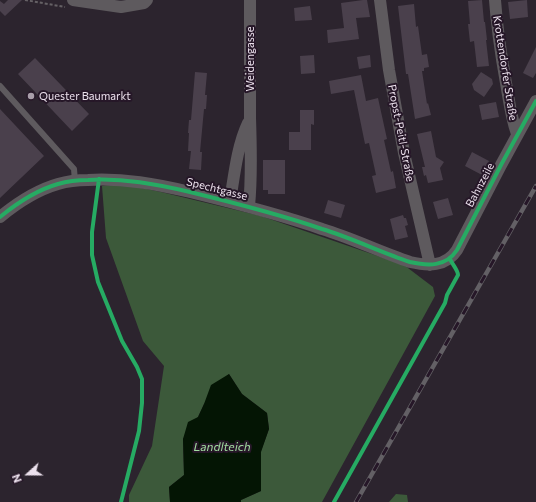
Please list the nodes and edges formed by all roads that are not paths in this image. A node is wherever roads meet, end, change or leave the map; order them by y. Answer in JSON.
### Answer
{"nodes":[{"id":1,"x":73,"y":0,"type":"edge"},
{"id":2,"x":148,"y":0,"type":"edge"},
{"id":3,"x":250,"y":0,"type":"edge"},
{"id":4,"x":380,"y":0,"type":"edge"},
{"id":5,"x":495,"y":0,"type":"edge"},
{"id":6,"x":0,"y":86,"type":"edge"},
{"id":7,"x":536,"y":101,"type":"edge"},
{"id":8,"x":250,"y":118,"type":"junction"},
{"id":9,"x":517,"y":134,"type":"junction"},
{"id":10,"x":76,"y":180,"type":"junction"},
{"id":11,"x":230,"y":201,"type":"junction"},
{"id":12,"x":249,"y":206,"type":"junction"},
{"id":13,"x":0,"y":217,"type":"edge"},
{"id":14,"x":430,"y":264,"type":"junction"}],
"edges":[{"from":1,"to":2,"type":"street"},
{"from":3,"to":8,"type":"street","name":"Weidengasse"},
{"from":4,"to":14,"type":"street","name":"Propst-Peitl-Straße"},
{"from":5,"to":9,"type":"street","name":"Krottendorfer Straße"},
{"from":6,"to":10,"type":"lane"},
{"from":7,"to":9,"type":"street","name":"Bahnzeile"},
{"from":8,"to":11,"type":"street","name":"Weidengasse"},
{"from":8,"to":12,"type":"street","name":"Weidengasse"},
{"from":9,"to":14,"type":"street","name":"Bahnzeile"},
{"from":10,"to":11,"type":"street","name":"Spechtgasse"},
{"from":10,"to":13,"type":"street","name":"Spechtgasse"},
{"from":11,"to":12,"type":"street","name":"Spechtgasse"},
{"from":12,"to":14,"type":"street","name":"Spechtgasse"}]}
